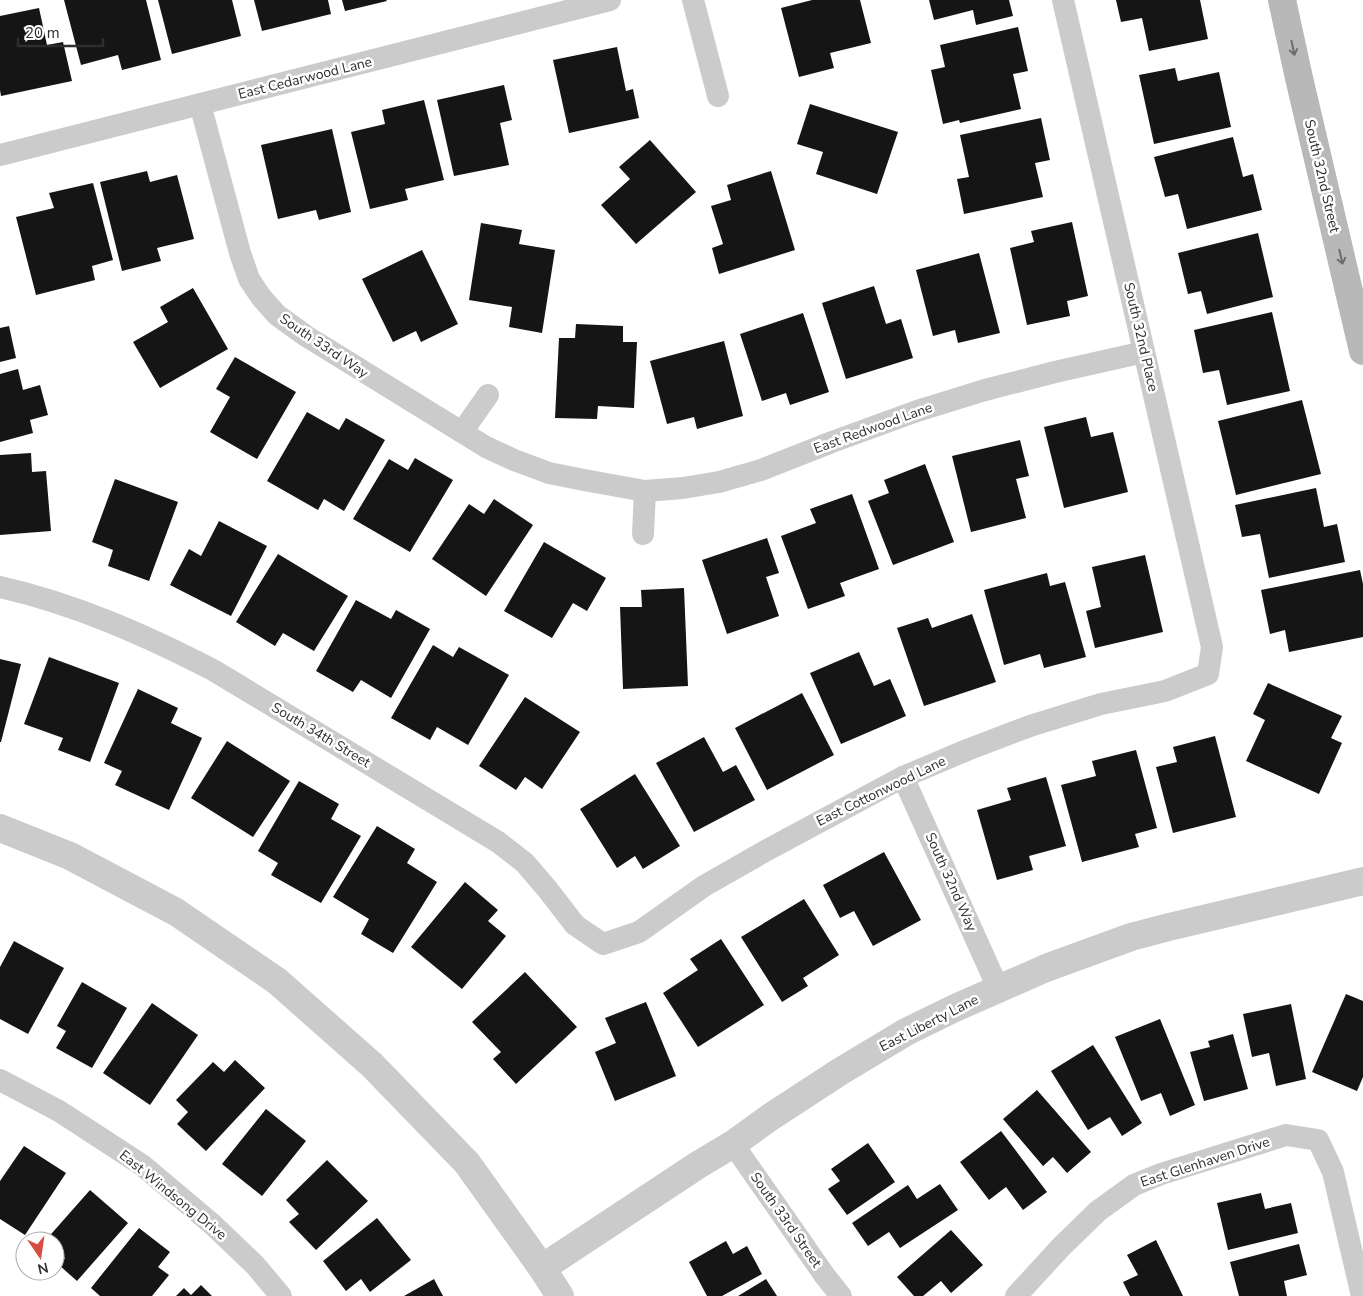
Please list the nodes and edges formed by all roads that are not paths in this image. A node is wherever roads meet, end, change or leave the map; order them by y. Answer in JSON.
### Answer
{"nodes":[{"id":1,"x":610,"y":0,"type":"edge"},
{"id":2,"x":693,"y":0,"type":"edge"},
{"id":3,"x":1064,"y":0,"type":"edge"},
{"id":4,"x":1282,"y":0,"type":"edge"},
{"id":5,"x":718,"y":96,"type":"dead end"},
{"id":6,"x":200,"y":104,"type":"junction"},
{"id":7,"x":0,"y":155,"type":"edge"},
{"id":8,"x":1363,"y":351,"type":"edge"},
{"id":9,"x":1144,"y":352,"type":"junction"},
{"id":10,"x":488,"y":395,"type":"dead end"},
{"id":11,"x":462,"y":432,"type":"junction"},
{"id":12,"x":645,"y":491,"type":"junction"},
{"id":13,"x":643,"y":534,"type":"dead end"},
{"id":14,"x":0,"y":587,"type":"edge"},
{"id":15,"x":1208,"y":674,"type":"joint"},
{"id":16,"x":903,"y":777,"type":"junction"},
{"id":17,"x":0,"y":828,"type":"edge"},
{"id":18,"x":1363,"y":881,"type":"edge"},
{"id":19,"x":604,"y":944,"type":"joint"},
{"id":20,"x":998,"y":988,"type":"junction"},
{"id":21,"x":0,"y":1080,"type":"edge"},
{"id":22,"x":733,"y":1144,"type":"junction"},
{"id":23,"x":542,"y":1268,"type":"junction"},
{"id":24,"x":281,"y":1296,"type":"edge"},
{"id":25,"x":560,"y":1296,"type":"edge"},
{"id":26,"x":840,"y":1296,"type":"edge"},
{"id":27,"x":1016,"y":1296,"type":"edge"},
{"id":28,"x":1362,"y":1296,"type":"edge"}],
"edges":[{"from":1,"to":6,"type":"street","name":"East Cedarwood Lane"},
{"from":2,"to":5,"type":"street"},
{"from":3,"to":9,"type":"street","name":"South 32nd Place"},
{"from":4,"to":8,"type":"main road","name":"South 32nd Street","one_way":true},
{"from":6,"to":7,"type":"street","name":"East Cedarwood Lane"},
{"from":6,"to":11,"type":"street","name":"South 33rd Way"},
{"from":9,"to":12,"type":"street","name":"East Redwood Lane"},
{"from":9,"to":15,"type":"street","name":"South 32nd Place"},
{"from":10,"to":11,"type":"street"},
{"from":11,"to":12,"type":"street","name":"South 33rd Way"},
{"from":12,"to":13,"type":"street"},
{"from":14,"to":19,"type":"street","name":"South 34th Street"},
{"from":15,"to":16,"type":"street","name":"East Cottonwood Lane"},
{"from":16,"to":19,"type":"street","name":"East Cottonwood Lane"},
{"from":16,"to":20,"type":"street","name":"South 32nd Way"},
{"from":17,"to":23,"type":"street"},
{"from":18,"to":20,"type":"street","name":"East Liberty Lane"},
{"from":20,"to":22,"type":"street","name":"East Liberty Lane"},
{"from":21,"to":24,"type":"street","name":"East Windsong Drive"},
{"from":22,"to":23,"type":"street","name":"East Liberty Lane"},
{"from":22,"to":26,"type":"street","name":"South 33rd Street"},
{"from":23,"to":25,"type":"street"},
{"from":27,"to":28,"type":"street","name":"East Glenhaven Drive"}]}
